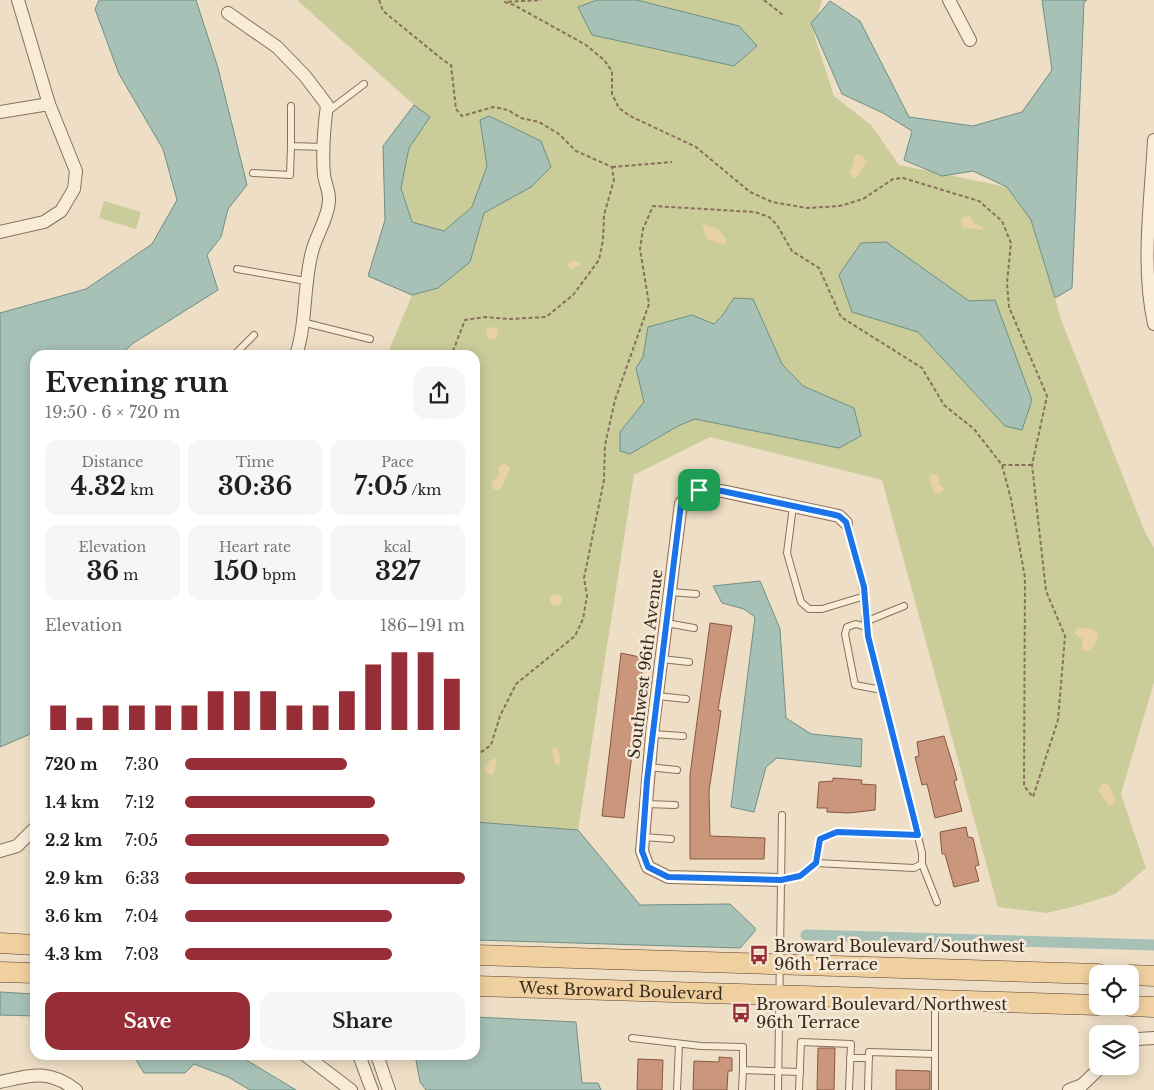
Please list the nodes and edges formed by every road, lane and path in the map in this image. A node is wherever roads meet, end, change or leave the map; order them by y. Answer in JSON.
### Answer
{"nodes":[{"id":1,"x":18,"y":0,"type":"edge"},
{"id":2,"x":379,"y":0,"type":"edge"},
{"id":3,"x":541,"y":0,"type":"edge"},
{"id":4,"x":764,"y":0,"type":"edge"},
{"id":5,"x":949,"y":0,"type":"edge"},
{"id":6,"x":228,"y":13,"type":"dead end"},
{"id":7,"x":783,"y":14,"type":"dead end"},
{"id":8,"x":970,"y":40,"type":"dead end"},
{"id":9,"x":364,"y":84,"type":"dead end"},
{"id":10,"x":50,"y":104,"type":"junction"},
{"id":11,"x":291,"y":106,"type":"dead end"},
{"id":12,"x":0,"y":112,"type":"edge"},
{"id":13,"x":326,"y":113,"type":"junction"},
{"id":14,"x":1154,"y":140,"type":"edge"},
{"id":15,"x":291,"y":146,"type":"junction"},
{"id":16,"x":324,"y":147,"type":"junction"},
{"id":17,"x":672,"y":162,"type":"dead end"},
{"id":18,"x":612,"y":167,"type":"junction"},
{"id":19,"x":253,"y":173,"type":"dead end"},
{"id":20,"x":1153,"y":177,"type":"edge"},
{"id":21,"x":0,"y":232,"type":"edge"},
{"id":22,"x":237,"y":268,"type":"dead end"},
{"id":23,"x":306,"y":281,"type":"junction"},
{"id":24,"x":302,"y":322,"type":"junction"},
{"id":25,"x":1154,"y":324,"type":"edge"},
{"id":26,"x":254,"y":335,"type":"dead end"},
{"id":27,"x":370,"y":339,"type":"dead end"},
{"id":28,"x":239,"y":350,"type":"edge"},
{"id":29,"x":298,"y":350,"type":"edge"},
{"id":30,"x":453,"y":350,"type":"edge"},
{"id":31,"x":1002,"y":465,"type":"junction"},
{"id":32,"x":1032,"y":465,"type":"junction"},
{"id":33,"x":793,"y":506,"type":"junction"},
{"id":34,"x":846,"y":522,"type":"joint"},
{"id":35,"x":670,"y":592,"type":"junction"},
{"id":36,"x":696,"y":594,"type":"dead end"},
{"id":37,"x":865,"y":596,"type":"junction"},
{"id":38,"x":904,"y":606,"type":"dead end"},
{"id":39,"x":666,"y":624,"type":"junction"},
{"id":40,"x":866,"y":625,"type":"junction"},
{"id":41,"x":694,"y":628,"type":"dead end"},
{"id":42,"x":661,"y":659,"type":"junction"},
{"id":43,"x":689,"y":662,"type":"dead end"},
{"id":44,"x":882,"y":690,"type":"junction"},
{"id":45,"x":657,"y":696,"type":"junction"},
{"id":46,"x":686,"y":699,"type":"dead end"},
{"id":47,"x":652,"y":734,"type":"junction"},
{"id":48,"x":683,"y":736,"type":"dead end"},
{"id":49,"x":480,"y":752,"type":"edge"},
{"id":50,"x":648,"y":767,"type":"junction"},
{"id":51,"x":677,"y":770,"type":"dead end"},
{"id":52,"x":646,"y":804,"type":"junction"},
{"id":53,"x":676,"y":805,"type":"dead end"},
{"id":54,"x":782,"y":815,"type":"dead end"},
{"id":55,"x":30,"y":833,"type":"edge"},
{"id":56,"x":918,"y":835,"type":"junction"},
{"id":57,"x":643,"y":837,"type":"junction"},
{"id":58,"x":671,"y":839,"type":"dead end"},
{"id":59,"x":0,"y":851,"type":"edge"},
{"id":60,"x":816,"y":863,"type":"junction"},
{"id":61,"x":922,"y":864,"type":"junction"},
{"id":62,"x":781,"y":880,"type":"junction"},
{"id":63,"x":937,"y":902,"type":"dead end"},
{"id":64,"x":0,"y":944,"type":"edge"},
{"id":65,"x":30,"y":945,"type":"edge"},
{"id":66,"x":480,"y":956,"type":"edge"},
{"id":67,"x":780,"y":966,"type":"junction"},
{"id":68,"x":0,"y":972,"type":"edge"},
{"id":69,"x":30,"y":972,"type":"edge"},
{"id":70,"x":1089,"y":974,"type":"edge"},
{"id":71,"x":1139,"y":975,"type":"edge"},
{"id":72,"x":1154,"y":976,"type":"edge"},
{"id":73,"x":480,"y":986,"type":"edge"},
{"id":74,"x":781,"y":997,"type":"junction"},
{"id":75,"x":935,"y":1002,"type":"junction"},
{"id":76,"x":1089,"y":1005,"type":"edge"},
{"id":77,"x":1139,"y":1006,"type":"edge"},
{"id":78,"x":1154,"y":1007,"type":"edge"},
{"id":79,"x":632,"y":1038,"type":"dead end"},
{"id":80,"x":1154,"y":1038,"type":"edge"},
{"id":81,"x":1139,"y":1039,"type":"edge"},
{"id":82,"x":679,"y":1044,"type":"junction"},
{"id":83,"x":934,"y":1054,"type":"junction"},
{"id":84,"x":850,"y":1058,"type":"junction"},
{"id":85,"x":869,"y":1058,"type":"junction"},
{"id":86,"x":312,"y":1060,"type":"edge"},
{"id":87,"x":361,"y":1060,"type":"edge"},
{"id":88,"x":379,"y":1060,"type":"edge"},
{"id":89,"x":743,"y":1070,"type":"junction"},
{"id":90,"x":779,"y":1072,"type":"junction"},
{"id":91,"x":800,"y":1072,"type":"junction"},
{"id":92,"x":1093,"y":1075,"type":"edge"},
{"id":93,"x":0,"y":1082,"type":"edge"},
{"id":94,"x":76,"y":1090,"type":"edge"},
{"id":95,"x":351,"y":1090,"type":"edge"},
{"id":96,"x":372,"y":1090,"type":"edge"},
{"id":97,"x":389,"y":1090,"type":"edge"},
{"id":98,"x":677,"y":1090,"type":"edge"},
{"id":99,"x":742,"y":1090,"type":"edge"},
{"id":100,"x":778,"y":1090,"type":"edge"},
{"id":101,"x":799,"y":1090,"type":"edge"},
{"id":102,"x":849,"y":1090,"type":"edge"},
{"id":103,"x":868,"y":1090,"type":"edge"},
{"id":104,"x":935,"y":1090,"type":"edge"},
{"id":105,"x":1069,"y":1090,"type":"edge"}],
"edges":[{"from":1,"to":10,"type":"street"},
{"from":2,"to":18,"type":"path"},
{"from":3,"to":32,"type":"path"},
{"from":4,"to":7,"type":"path"},
{"from":5,"to":8,"type":"street"},
{"from":6,"to":13,"type":"street"},
{"from":9,"to":13,"type":"lane"},
{"from":10,"to":12,"type":"street"},
{"from":10,"to":21,"type":"street"},
{"from":11,"to":15,"type":"lane"},
{"from":13,"to":16,"type":"street"},
{"from":14,"to":20,"type":"street"},
{"from":15,"to":16,"type":"lane"},
{"from":15,"to":19,"type":"lane"},
{"from":16,"to":23,"type":"street"},
{"from":17,"to":18,"type":"path"},
{"from":18,"to":30,"type":"path"},
{"from":20,"to":25,"type":"street"},
{"from":22,"to":23,"type":"lane"},
{"from":23,"to":24,"type":"street"},
{"from":24,"to":27,"type":"lane"},
{"from":24,"to":29,"type":"street"},
{"from":26,"to":28,"type":"lane"},
{"from":31,"to":32,"type":"path"},
{"from":31,"to":32,"type":"path"},
{"from":31,"to":49,"type":"path"},
{"from":33,"to":34,"type":"street","name":"Southwest 96th Avenue"},
{"from":33,"to":35,"type":"street","name":"Southwest 96th Avenue"},
{"from":33,"to":37,"type":"lane"},
{"from":34,"to":37,"type":"lane"},
{"from":35,"to":36,"type":"lane"},
{"from":35,"to":39,"type":"street","name":"Southwest 96th Avenue"},
{"from":37,"to":40,"type":"lane"},
{"from":38,"to":40,"type":"lane"},
{"from":39,"to":41,"type":"lane"},
{"from":39,"to":42,"type":"street","name":"Southwest 96th Avenue"},
{"from":40,"to":44,"type":"lane"},
{"from":40,"to":44,"type":"lane"},
{"from":42,"to":43,"type":"lane"},
{"from":42,"to":45,"type":"street","name":"Southwest 96th Avenue"},
{"from":44,"to":56,"type":"lane"},
{"from":45,"to":46,"type":"lane"},
{"from":45,"to":47,"type":"street","name":"Southwest 96th Avenue"},
{"from":47,"to":48,"type":"lane"},
{"from":47,"to":50,"type":"street","name":"Southwest 96th Avenue"},
{"from":50,"to":51,"type":"lane"},
{"from":50,"to":52,"type":"street","name":"Southwest 96th Avenue"},
{"from":52,"to":53,"type":"lane"},
{"from":52,"to":57,"type":"street","name":"Southwest 96th Avenue"},
{"from":54,"to":62,"type":"lane"},
{"from":55,"to":59,"type":"street"},
{"from":56,"to":60,"type":"lane"},
{"from":56,"to":61,"type":"lane"},
{"from":57,"to":58,"type":"lane"},
{"from":57,"to":62,"type":"street","name":"Southwest 96th Avenue"},
{"from":60,"to":61,"type":"lane"},
{"from":60,"to":62,"type":"lane"},
{"from":61,"to":63,"type":"lane"},
{"from":62,"to":67,"type":"lane"},
{"from":64,"to":65,"type":"main road"},
{"from":66,"to":67,"type":"main road","name":"West Broward Boulevard"},
{"from":67,"to":70,"type":"main road","name":"West Broward Boulevard"},
{"from":67,"to":74,"type":"lane"},
{"from":68,"to":69,"type":"main road"},
{"from":71,"to":72,"type":"main road"},
{"from":73,"to":74,"type":"main road","name":"West Broward Boulevard"},
{"from":74,"to":75,"type":"main road","name":"West Broward Boulevard"},
{"from":74,"to":90,"type":"lane"},
{"from":75,"to":76,"type":"main road","name":"West Broward Boulevard"},
{"from":75,"to":83,"type":"lane"},
{"from":77,"to":78,"type":"main road"},
{"from":79,"to":82,"type":"lane"},
{"from":80,"to":81,"type":"street"},
{"from":82,"to":89,"type":"lane"},
{"from":82,"to":98,"type":"lane"},
{"from":83,"to":85,"type":"lane"},
{"from":83,"to":104,"type":"lane"},
{"from":84,"to":85,"type":"lane"},
{"from":84,"to":91,"type":"lane"},
{"from":84,"to":102,"type":"lane"},
{"from":85,"to":103,"type":"lane"},
{"from":86,"to":95,"type":"street"},
{"from":87,"to":96,"type":"street"},
{"from":88,"to":97,"type":"street"},
{"from":89,"to":90,"type":"lane"},
{"from":89,"to":99,"type":"lane"},
{"from":90,"to":91,"type":"lane"},
{"from":90,"to":100,"type":"lane"},
{"from":91,"to":101,"type":"lane"},
{"from":92,"to":105,"type":"street"},
{"from":93,"to":94,"type":"street"}]}
